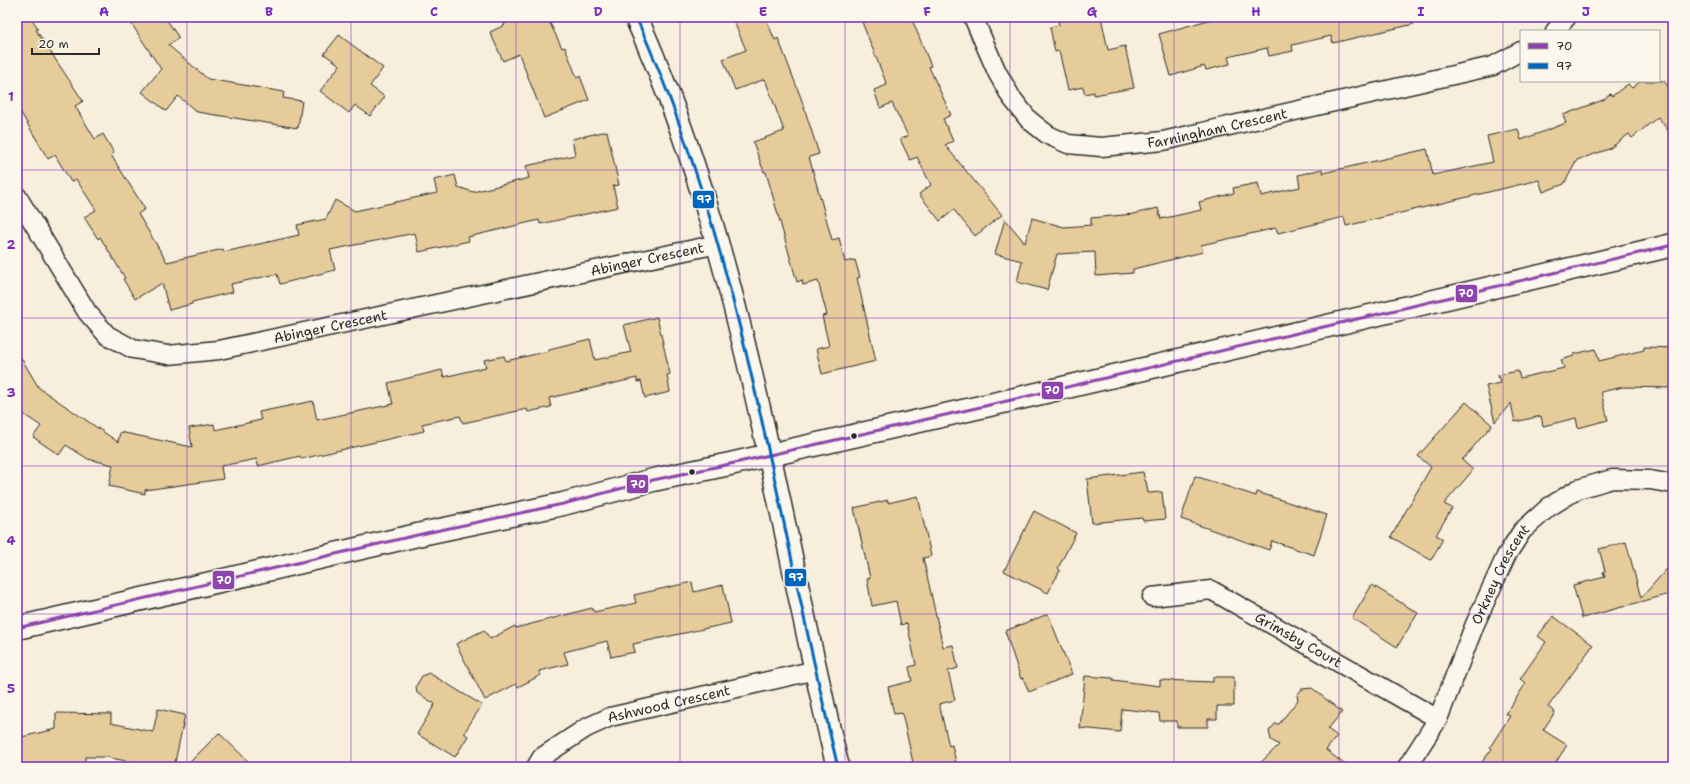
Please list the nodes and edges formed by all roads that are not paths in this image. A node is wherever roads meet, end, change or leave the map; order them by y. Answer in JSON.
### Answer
{"nodes":[{"id":1,"x":636,"y":17,"type":"edge"},
{"id":2,"x":974,"y":17,"type":"edge"},
{"id":3,"x":1567,"y":17,"type":"edge"},
{"id":4,"x":1556,"y":30,"type":"edge"},
{"id":5,"x":1520,"y":52,"type":"edge"},
{"id":6,"x":17,"y":196,"type":"edge"},
{"id":7,"x":718,"y":244,"type":"junction"},
{"id":8,"x":1673,"y":245,"type":"edge"},
{"id":9,"x":769,"y":455,"type":"junction"},
{"id":10,"x":1673,"y":484,"type":"edge"},
{"id":11,"x":1152,"y":597,"type":"dead end"},
{"id":12,"x":17,"y":628,"type":"edge"},
{"id":13,"x":816,"y":670,"type":"junction"},
{"id":14,"x":1438,"y":719,"type":"junction"},
{"id":15,"x":536,"y":767,"type":"edge"},
{"id":16,"x":838,"y":767,"type":"edge"},
{"id":17,"x":1407,"y":767,"type":"edge"}],
"edges":[{"from":1,"to":7,"type":"main road"},
{"from":2,"to":5,"type":"street","name":"Farningham Crescent"},
{"from":3,"to":4,"type":"street"},
{"from":6,"to":7,"type":"street","name":"Abinger Crescent"},
{"from":7,"to":9,"type":"main road"},
{"from":8,"to":9,"type":"main road"},
{"from":9,"to":12,"type":"main road"},
{"from":9,"to":13,"type":"main road"},
{"from":10,"to":14,"type":"street","name":"Orkney Crescent"},
{"from":11,"to":14,"type":"street","name":"Grimsby Court"},
{"from":13,"to":15,"type":"street","name":"Ashwood Crescent"},
{"from":13,"to":16,"type":"main road"},
{"from":14,"to":17,"type":"street","name":"Orkney Crescent"}]}
